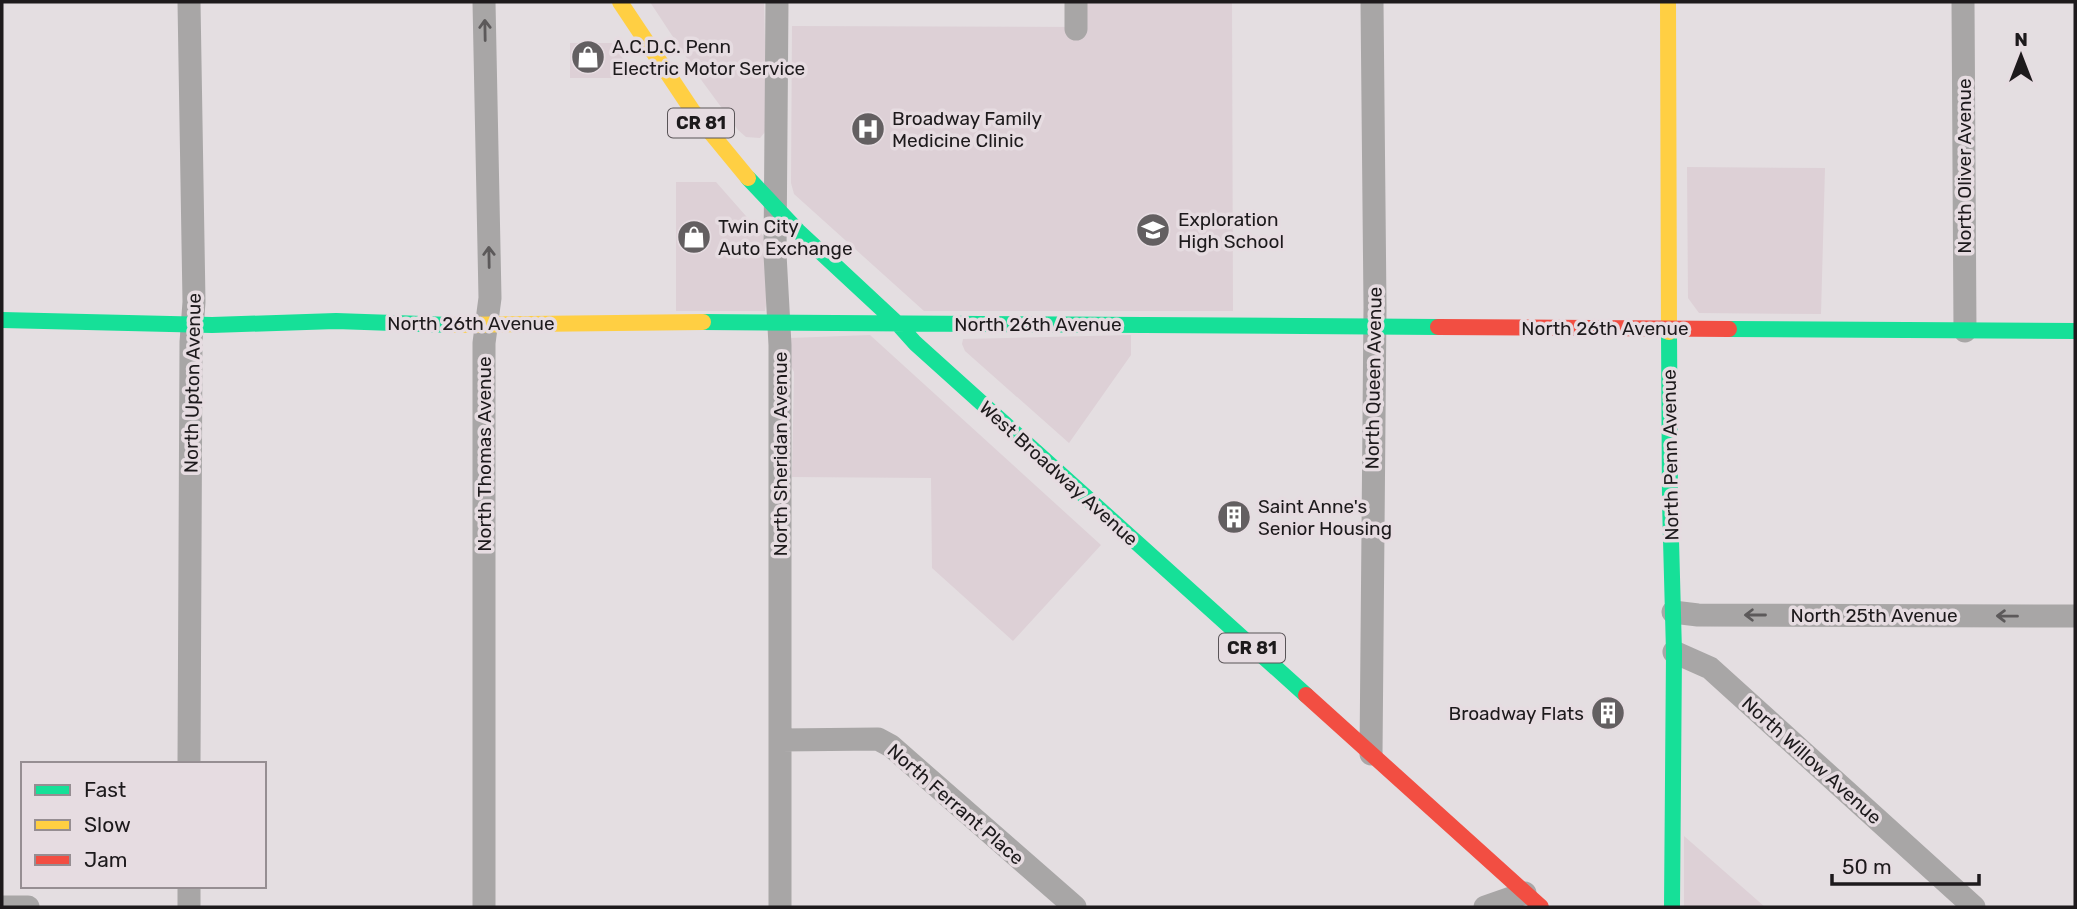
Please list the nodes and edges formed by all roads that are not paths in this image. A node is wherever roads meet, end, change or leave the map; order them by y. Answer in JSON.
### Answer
{"nodes":[{"id":1,"x":189,"y":2,"type":"edge"},
{"id":2,"x":484,"y":2,"type":"edge"},
{"id":3,"x":620,"y":2,"type":"edge"},
{"id":4,"x":777,"y":2,"type":"edge"},
{"id":5,"x":1076,"y":2,"type":"edge"},
{"id":6,"x":1372,"y":2,"type":"edge"},
{"id":7,"x":1668,"y":2,"type":"edge"},
{"id":8,"x":1963,"y":2,"type":"edge"},
{"id":9,"x":1076,"y":29,"type":"dead end"},
{"id":10,"x":776,"y":208,"type":"junction"},
{"id":11,"x":2,"y":320,"type":"edge"},
{"id":12,"x":778,"y":322,"type":"junction"},
{"id":13,"x":192,"y":324,"type":"junction"},
{"id":14,"x":898,"y":324,"type":"junction"},
{"id":15,"x":486,"y":325,"type":"junction"},
{"id":16,"x":1374,"y":327,"type":"junction"},
{"id":17,"x":1669,"y":329,"type":"junction"},
{"id":18,"x":1965,"y":331,"type":"junction"},
{"id":19,"x":2075,"y":331,"type":"edge"},
{"id":20,"x":1673,"y":612,"type":"junction"},
{"id":21,"x":2075,"y":617,"type":"edge"},
{"id":22,"x":1674,"y":652,"type":"junction"},
{"id":23,"x":781,"y":740,"type":"junction"},
{"id":24,"x":1371,"y":754,"type":"junction"},
{"id":25,"x":189,"y":762,"type":"edge"},
{"id":26,"x":189,"y":888,"type":"edge"},
{"id":27,"x":1533,"y":900,"type":"edge"},
{"id":28,"x":2,"y":907,"type":"edge"},
{"id":29,"x":28,"y":907,"type":"edge"},
{"id":30,"x":189,"y":907,"type":"edge"},
{"id":31,"x":484,"y":907,"type":"edge"},
{"id":32,"x":780,"y":907,"type":"edge"},
{"id":33,"x":1075,"y":907,"type":"edge"},
{"id":34,"x":1485,"y":907,"type":"edge"},
{"id":35,"x":1672,"y":907,"type":"edge"},
{"id":36,"x":1974,"y":907,"type":"edge"}],
"edges":[{"from":1,"to":13,"type":"street","name":"North Upton Avenue"},
{"from":15,"to":2,"type":"street","name":"North Thomas Avenue","one_way":true},
{"from":3,"to":10,"type":"main road","name":"West Broadway Avenue","number":"CR 81"},
{"from":4,"to":10,"type":"street","name":"North Sheridan Avenue"},
{"from":5,"to":9,"type":"street"},
{"from":6,"to":16,"type":"street","name":"North Queen Avenue"},
{"from":7,"to":17,"type":"main road","name":"North Penn Avenue"},
{"from":8,"to":18,"type":"street","name":"North Oliver Avenue"},
{"from":10,"to":12,"type":"street","name":"North Sheridan Avenue"},
{"from":10,"to":14,"type":"main road","name":"West Broadway Avenue","number":"CR 81"},
{"from":11,"to":13,"type":"main road","name":"North 26th Avenue"},
{"from":12,"to":14,"type":"main road","name":"North 26th Avenue"},
{"from":12,"to":15,"type":"main road","name":"North 26th Avenue"},
{"from":12,"to":23,"type":"street","name":"North Sheridan Avenue"},
{"from":13,"to":15,"type":"main road","name":"North 26th Avenue"},
{"from":13,"to":25,"type":"street","name":"North Upton Avenue"},
{"from":14,"to":16,"type":"main road","name":"North 26th Avenue"},
{"from":14,"to":24,"type":"main road","name":"West Broadway Avenue","number":"CR 81"},
{"from":15,"to":31,"type":"street","name":"North Thomas Avenue"},
{"from":16,"to":17,"type":"main road","name":"North 26th Avenue"},
{"from":16,"to":24,"type":"street","name":"North Queen Avenue"},
{"from":17,"to":18,"type":"main road","name":"North 26th Avenue"},
{"from":17,"to":20,"type":"main road","name":"North Penn Avenue"},
{"from":18,"to":19,"type":"main road","name":"North 26th Avenue"},
{"from":21,"to":20,"type":"street","name":"North 25th Avenue","one_way":true},
{"from":20,"to":22,"type":"main road","name":"North Penn Avenue"},
{"from":22,"to":35,"type":"main road","name":"North Penn Avenue"},
{"from":22,"to":36,"type":"street","name":"North Willow Avenue"},
{"from":23,"to":32,"type":"street","name":"North Sheridan Avenue"},
{"from":23,"to":33,"type":"street","name":"North Ferrant Place"},
{"from":24,"to":27,"type":"main road","name":"West Broadway Avenue","number":"CR 81"},
{"from":26,"to":30,"type":"street"},
{"from":27,"to":34,"type":"street"},
{"from":28,"to":29,"type":"street"}]}
